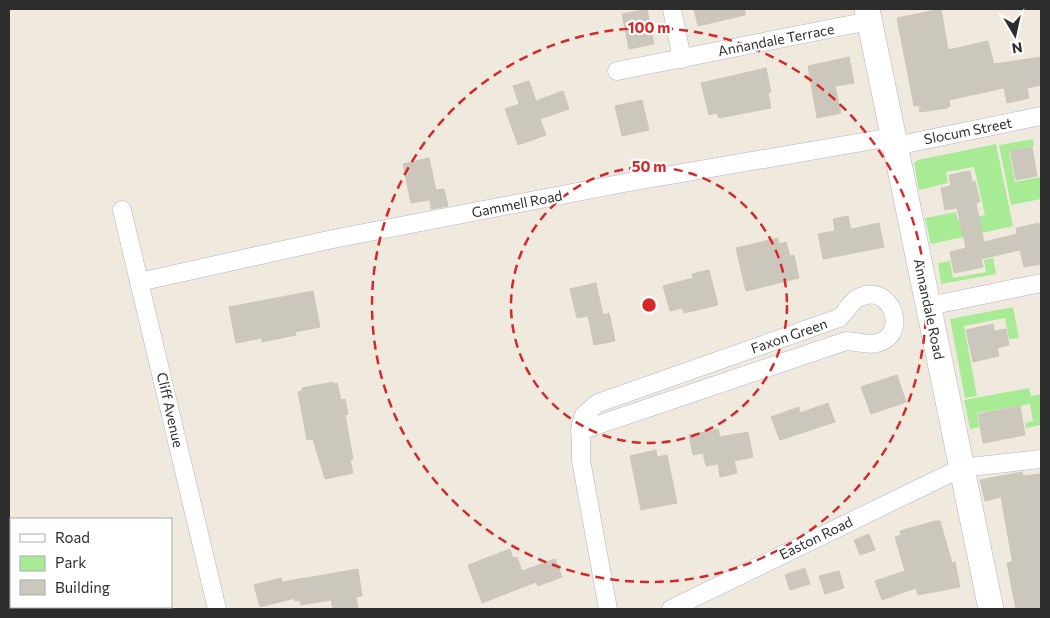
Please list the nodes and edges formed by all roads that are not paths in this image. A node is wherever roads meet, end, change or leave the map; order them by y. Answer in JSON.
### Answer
{"nodes":[{"id":1,"x":672,"y":9,"type":"edge"},
{"id":2,"x":868,"y":15,"type":"edge"},
{"id":3,"x":682,"y":59,"type":"junction"},
{"id":4,"x":617,"y":71,"type":"dead end"},
{"id":5,"x":1041,"y":116,"type":"edge"},
{"id":6,"x":895,"y":146,"type":"junction"},
{"id":7,"x":122,"y":210,"type":"dead end"},
{"id":8,"x":139,"y":282,"type":"junction"},
{"id":9,"x":1041,"y":283,"type":"edge"},
{"id":10,"x":928,"y":306,"type":"junction"},
{"id":11,"x":580,"y":431,"type":"junction"},
{"id":12,"x":1041,"y":459,"type":"edge"},
{"id":13,"x":961,"y":468,"type":"junction"},
{"id":14,"x":217,"y":609,"type":"edge"},
{"id":15,"x":608,"y":609,"type":"edge"},
{"id":16,"x":671,"y":609,"type":"edge"},
{"id":17,"x":990,"y":609,"type":"edge"}],
"edges":[{"from":1,"to":3,"type":"street"},
{"from":2,"to":3,"type":"street","name":"Annandale Terrace"},
{"from":2,"to":6,"type":"street","name":"Annandale Road"},
{"from":3,"to":4,"type":"street","name":"Annandale Terrace"},
{"from":5,"to":6,"type":"street","name":"Slocum Street"},
{"from":6,"to":8,"type":"street","name":"Gammell Road"},
{"from":6,"to":10,"type":"street","name":"Annandale Road"},
{"from":7,"to":8,"type":"street","name":"Cliff Avenue"},
{"from":8,"to":14,"type":"street","name":"Cliff Avenue"},
{"from":9,"to":10,"type":"street"},
{"from":10,"to":13,"type":"street","name":"Annandale Road"},
{"from":11,"to":11,"type":"street","name":"Faxon Green"},
{"from":11,"to":15,"type":"street","name":"Faxon Green"},
{"from":12,"to":13,"type":"street","name":"Easton Road"},
{"from":13,"to":16,"type":"street","name":"Easton Road"},
{"from":13,"to":17,"type":"street","name":"Annandale Road"}]}
